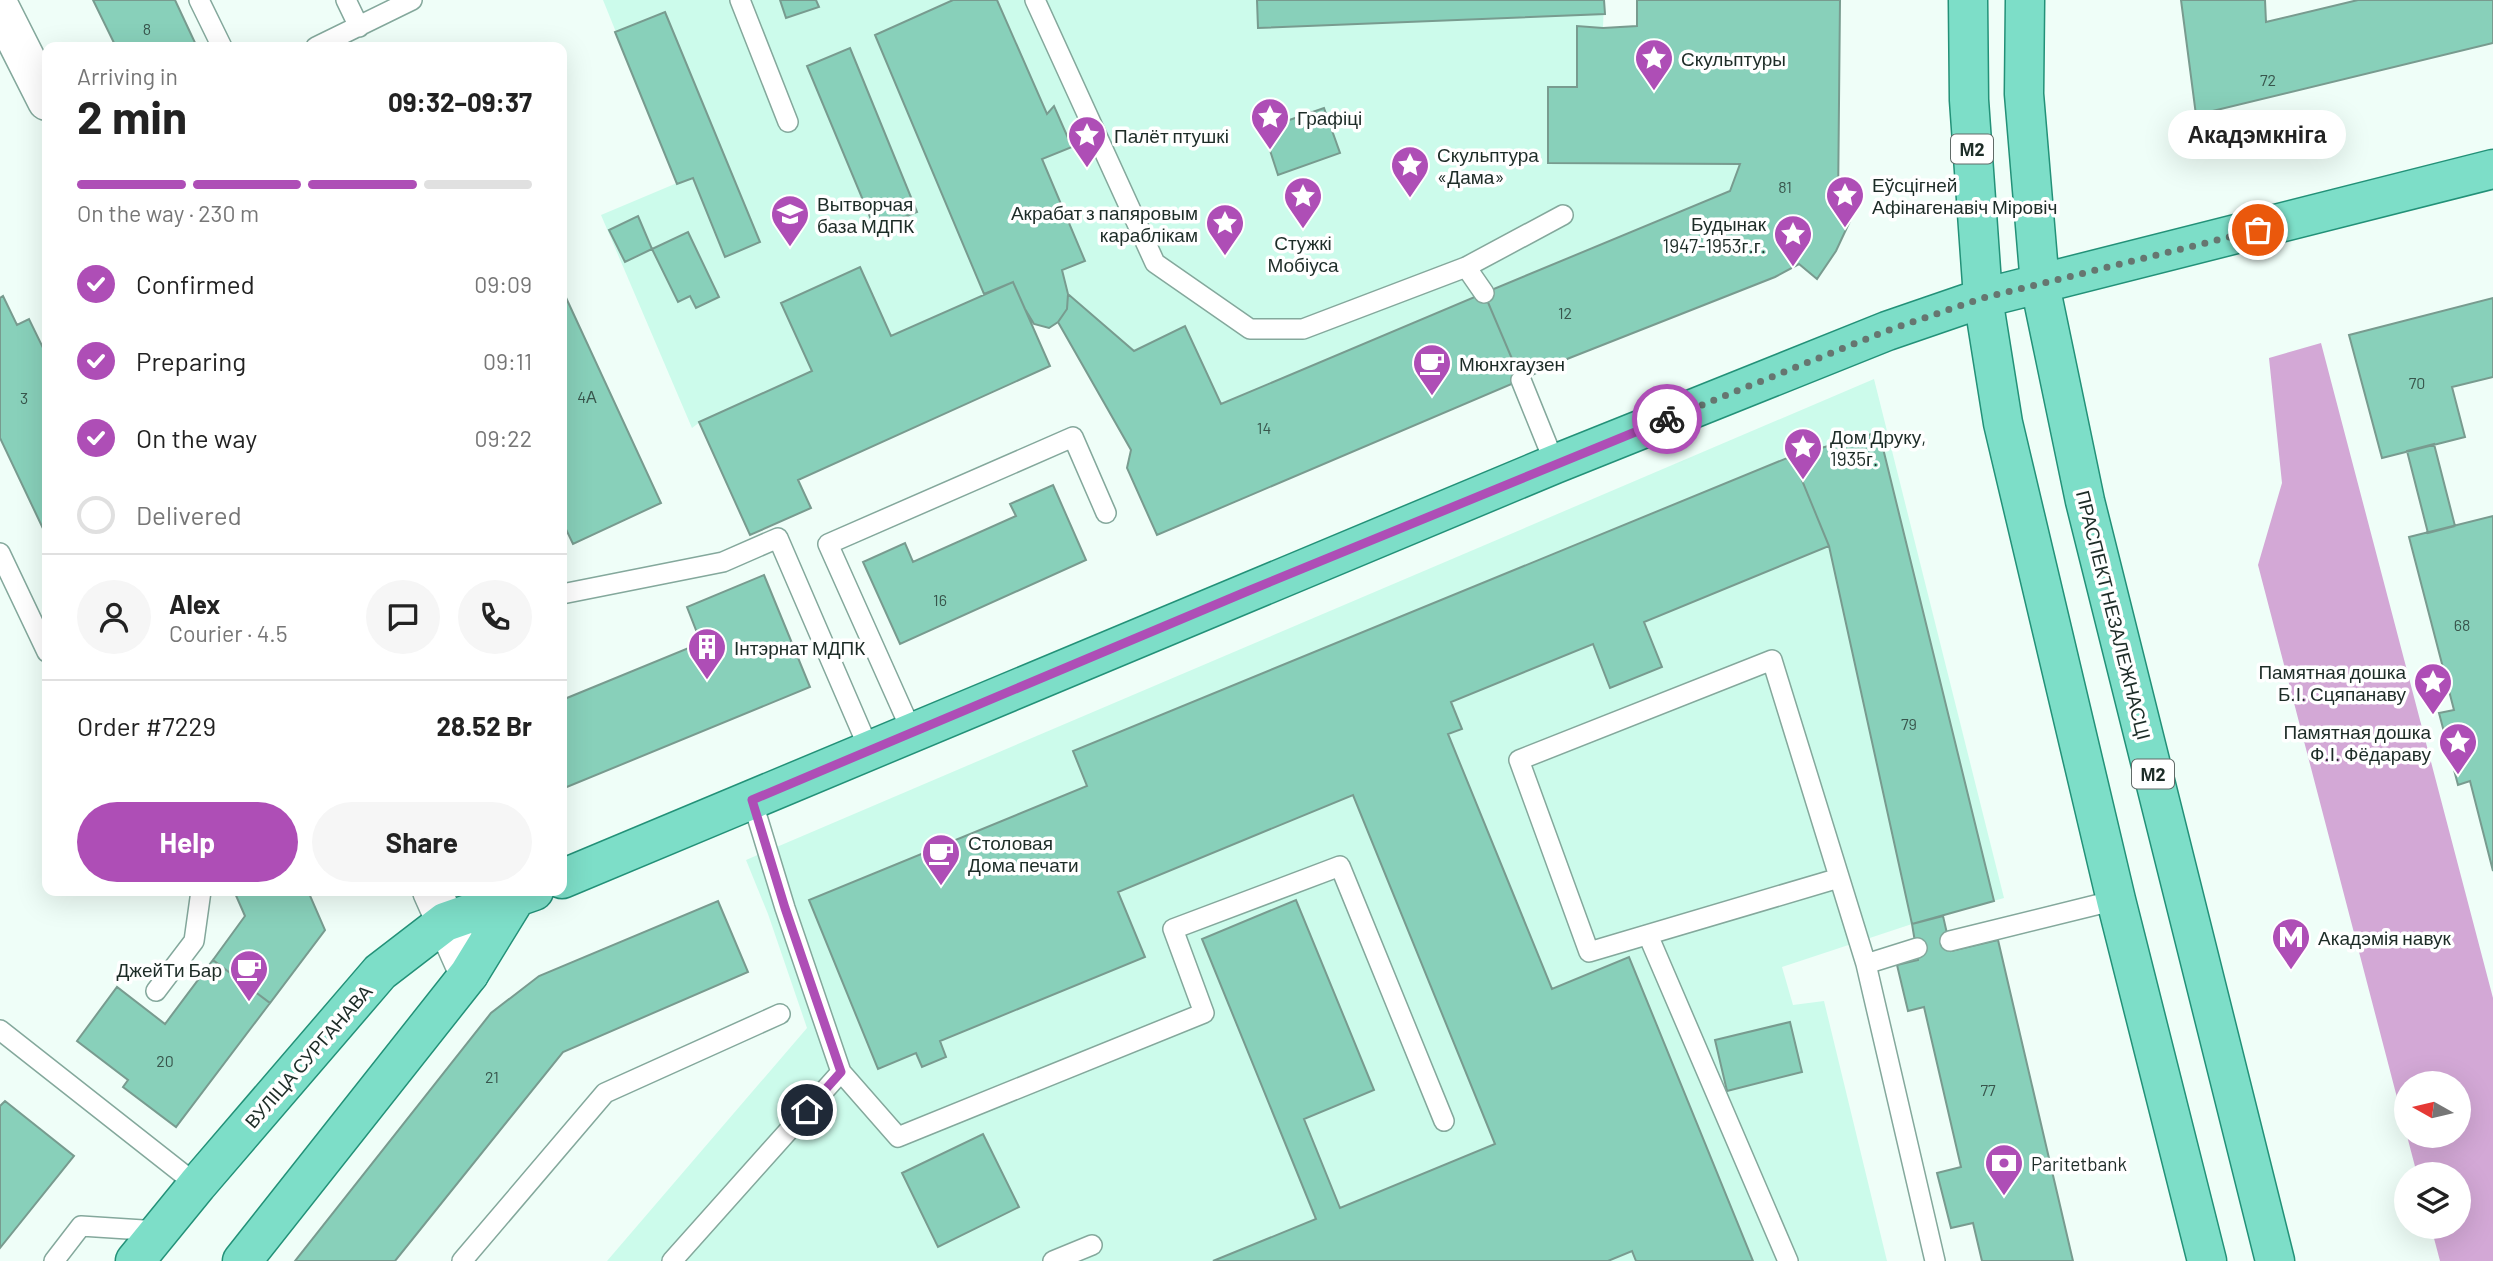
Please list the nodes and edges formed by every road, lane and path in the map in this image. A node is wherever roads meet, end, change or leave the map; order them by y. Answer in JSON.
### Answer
{"nodes":[{"id":1,"x":199,"y":0,"type":"edge"},
{"id":2,"x":346,"y":0,"type":"edge"},
{"id":3,"x":412,"y":0,"type":"edge"},
{"id":4,"x":740,"y":0,"type":"edge"},
{"id":5,"x":1035,"y":0,"type":"edge"},
{"id":6,"x":1968,"y":0,"type":"edge"},
{"id":7,"x":2025,"y":0,"type":"edge"},
{"id":8,"x":0,"y":8,"type":"edge"},
{"id":9,"x":359,"y":27,"type":"junction"},
{"id":10,"x":220,"y":42,"type":"edge"},
{"id":11,"x":327,"y":42,"type":"edge"},
{"id":12,"x":42,"y":91,"type":"edge"},
{"id":13,"x":788,"y":122,"type":"dead end"},
{"id":14,"x":2493,"y":169,"type":"edge"},
{"id":15,"x":1563,"y":215,"type":"dead end"},
{"id":16,"x":1466,"y":267,"type":"junction"},
{"id":17,"x":2040,"y":285,"type":"junction"},
{"id":18,"x":1484,"y":293,"type":"dead end"},
{"id":19,"x":1983,"y":298,"type":"junction"},
{"id":20,"x":1521,"y":380,"type":"dead end"},
{"id":21,"x":1555,"y":464,"type":"junction"},
{"id":22,"x":1106,"y":513,"type":"dead end"},
{"id":23,"x":0,"y":553,"type":"edge"},
{"id":24,"x":567,"y":593,"type":"edge"},
{"id":25,"x":42,"y":641,"type":"edge"},
{"id":26,"x":912,"y":732,"type":"junction"},
{"id":27,"x":869,"y":749,"type":"junction"},
{"id":28,"x":752,"y":800,"type":"junction"},
{"id":29,"x":567,"y":877,"type":"edge"},
{"id":30,"x":1839,"y":878,"type":"junction"},
{"id":31,"x":200,"y":896,"type":"edge"},
{"id":32,"x":517,"y":896,"type":"edge"},
{"id":33,"x":524,"y":896,"type":"edge"},
{"id":34,"x":2116,"y":900,"type":"junction"},
{"id":35,"x":439,"y":906,"type":"edge"},
{"id":36,"x":1648,"y":934,"type":"junction"},
{"id":37,"x":1950,"y":941,"type":"dead end"},
{"id":38,"x":1917,"y":948,"type":"dead end"},
{"id":39,"x":1866,"y":964,"type":"junction"},
{"id":40,"x":468,"y":974,"type":"junction"},
{"id":41,"x":156,"y":990,"type":"dead end"},
{"id":42,"x":780,"y":1014,"type":"dead end"},
{"id":43,"x":0,"y":1030,"type":"edge"},
{"id":44,"x":841,"y":1072,"type":"junction"},
{"id":45,"x":1444,"y":1121,"type":"dead end"},
{"id":46,"x":197,"y":1185,"type":"junction"},
{"id":47,"x":159,"y":1231,"type":"junction"},
{"id":48,"x":1092,"y":1245,"type":"dead end"},
{"id":49,"x":54,"y":1261,"type":"edge"},
{"id":50,"x":135,"y":1261,"type":"edge"},
{"id":51,"x":242,"y":1261,"type":"edge"},
{"id":52,"x":462,"y":1261,"type":"edge"},
{"id":53,"x":672,"y":1261,"type":"edge"},
{"id":54,"x":1053,"y":1261,"type":"edge"},
{"id":55,"x":1788,"y":1261,"type":"edge"},
{"id":56,"x":1935,"y":1261,"type":"edge"},
{"id":57,"x":2207,"y":1261,"type":"edge"},
{"id":58,"x":2275,"y":1261,"type":"edge"}],
"edges":[{"from":1,"to":10,"type":"lane"},
{"from":2,"to":9,"type":"lane"},
{"from":3,"to":9,"type":"lane"},
{"from":4,"to":13,"type":"lane"},
{"from":5,"to":16,"type":"lane"},
{"from":6,"to":19,"type":"main road","number":"М2"},
{"from":7,"to":17,"type":"main road","name":"ПРАСПЕКТ НЕЗАЛЕЖНАСЦІ","number":"М2"},
{"from":8,"to":12,"type":"main road"},
{"from":9,"to":11,"type":"lane"},
{"from":14,"to":17,"type":"main road"},
{"from":15,"to":16,"type":"lane"},
{"from":16,"to":18,"type":"lane"},
{"from":17,"to":19,"type":"main road"},
{"from":17,"to":58,"type":"main road","name":"ПРАСПЕКТ НЕЗАЛЕЖНАСЦІ","number":"М2"},
{"from":19,"to":21,"type":"main road"},
{"from":19,"to":34,"type":"main road","number":"М2"},
{"from":20,"to":21,"type":"lane"},
{"from":21,"to":26,"type":"main road"},
{"from":22,"to":26,"type":"lane"},
{"from":23,"to":25,"type":"lane"},
{"from":24,"to":27,"type":"lane"},
{"from":26,"to":27,"type":"main road"},
{"from":27,"to":28,"type":"main road"},
{"from":28,"to":29,"type":"main road"},
{"from":28,"to":44,"type":"lane"},
{"from":30,"to":36,"type":"lane"},
{"from":30,"to":36,"type":"lane"},
{"from":30,"to":39,"type":"lane"},
{"from":31,"to":41,"type":"lane"},
{"from":32,"to":35,"type":"main road","name":"ВУЛІЦА СУРГАНАВА"},
{"from":33,"to":40,"type":"main road","name":"ВУЛІЦА СУРГАНАВА"},
{"from":34,"to":37,"type":"lane"},
{"from":34,"to":57,"type":"main road","number":"М2"},
{"from":35,"to":40,"type":"main road"},
{"from":35,"to":46,"type":"main road","name":"ВУЛІЦА СУРГАНАВА"},
{"from":36,"to":55,"type":"lane"},
{"from":38,"to":39,"type":"lane"},
{"from":39,"to":56,"type":"lane"},
{"from":40,"to":51,"type":"main road","name":"ВУЛІЦА СУРГАНАВА"},
{"from":42,"to":52,"type":"lane"},
{"from":43,"to":46,"type":"lane"},
{"from":44,"to":45,"type":"lane"},
{"from":44,"to":53,"type":"lane"},
{"from":46,"to":47,"type":"main road","name":"ВУЛІЦА СУРГАНАВА"},
{"from":47,"to":49,"type":"lane"},
{"from":47,"to":50,"type":"main road","name":"ВУЛІЦА СУРГАНАВА"},
{"from":48,"to":54,"type":"lane"}]}
